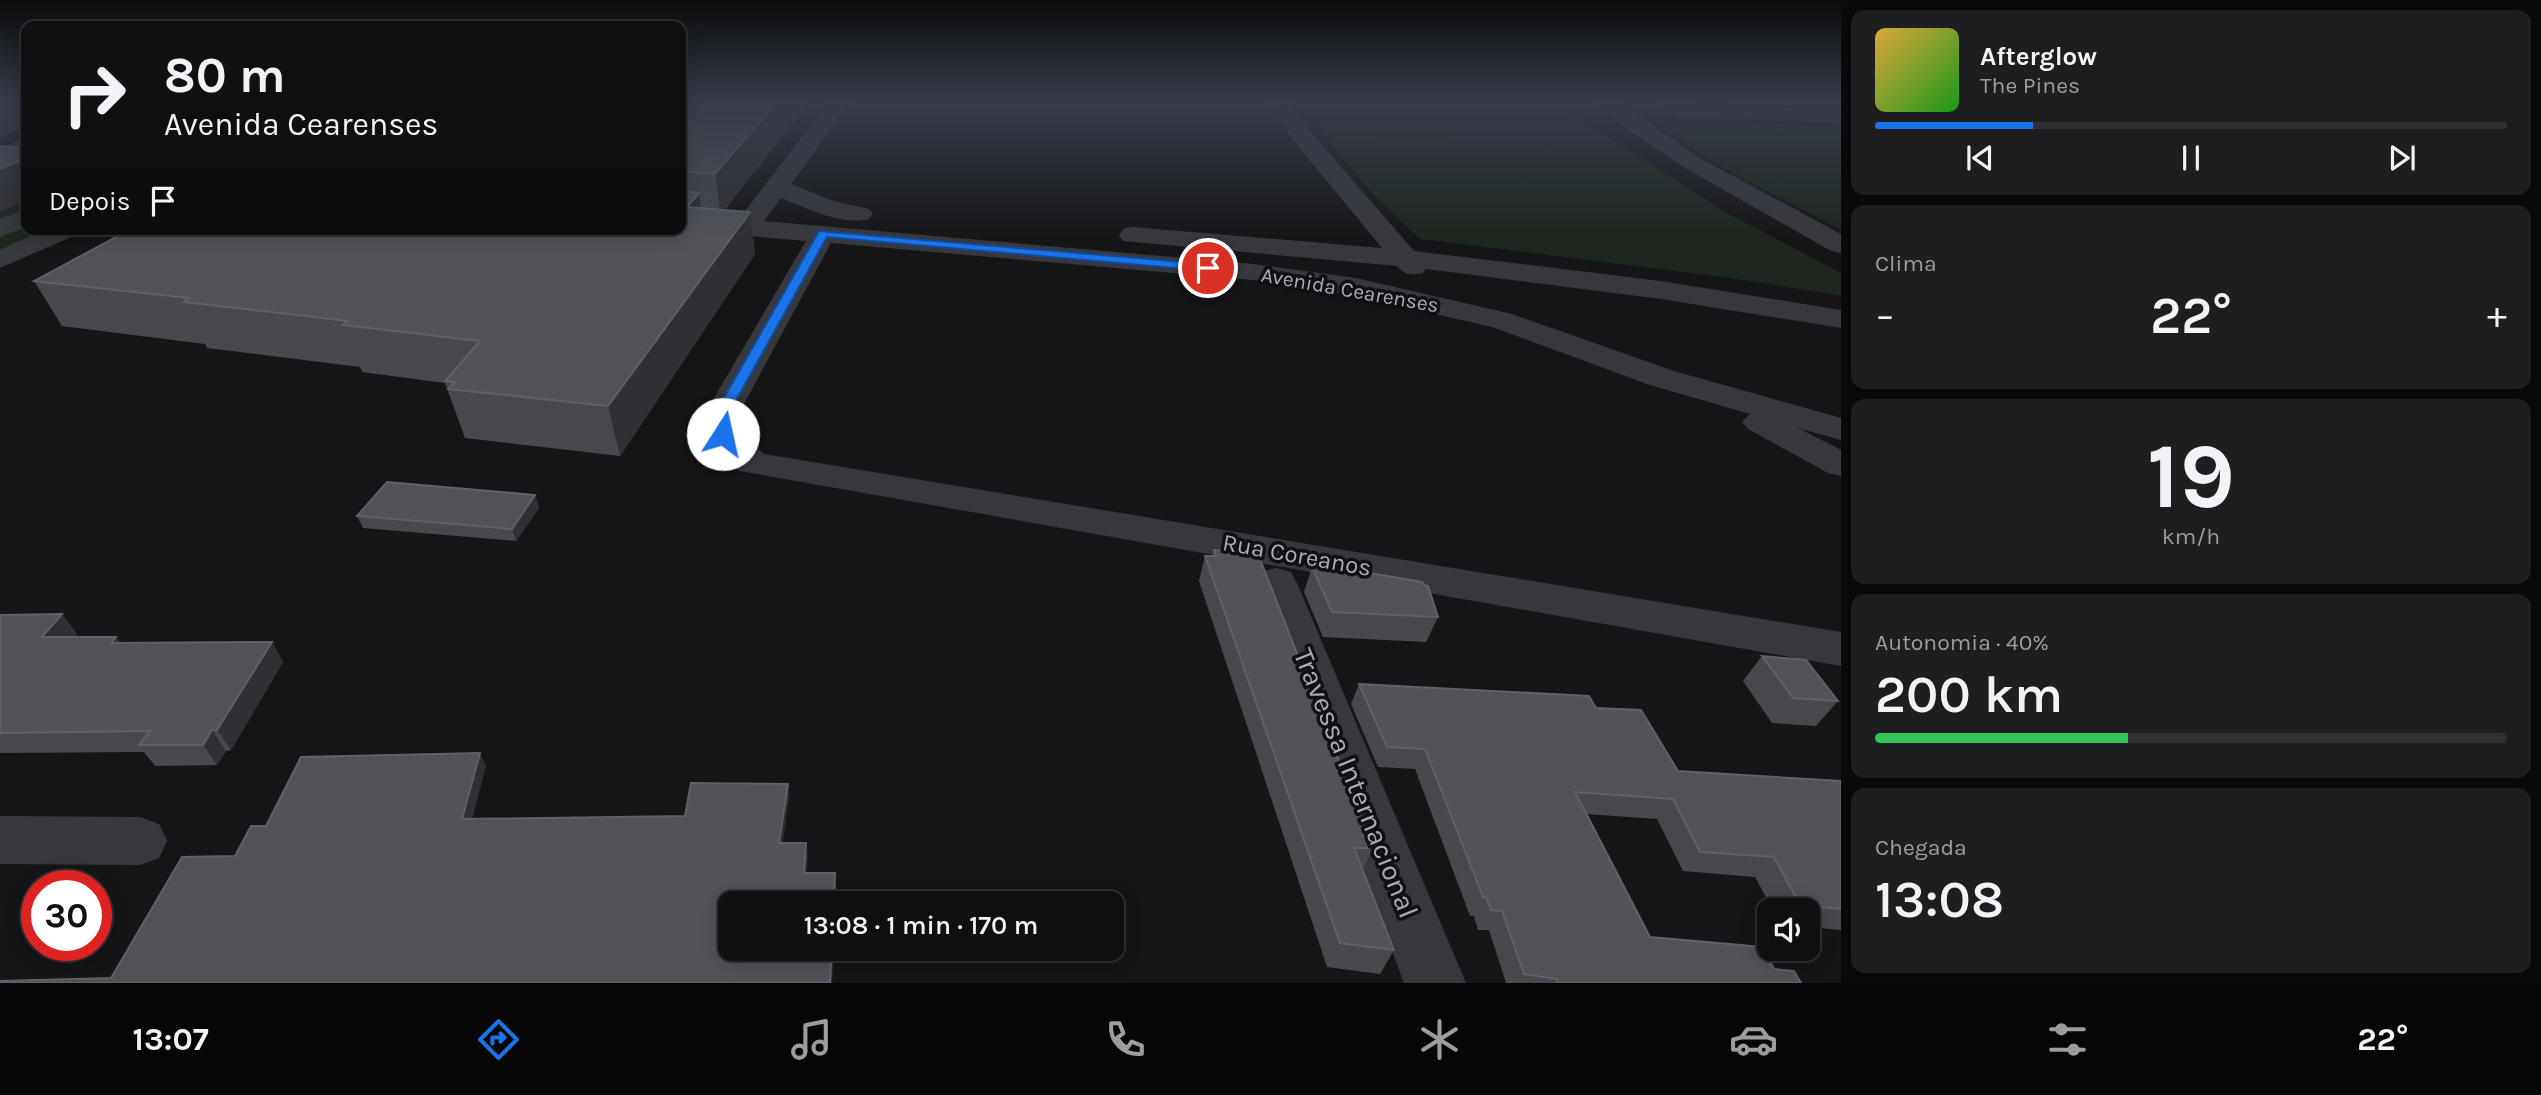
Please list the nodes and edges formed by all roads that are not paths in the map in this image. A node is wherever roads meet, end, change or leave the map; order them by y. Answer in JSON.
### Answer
{"nodes":[{"id":1,"x":19,"y":148,"type":"edge"},
{"id":2,"x":806,"y":148,"type":"edge"},
{"id":3,"x":1312,"y":148,"type":"edge"},
{"id":4,"x":1669,"y":148,"type":"edge"},
{"id":5,"x":0,"y":159,"type":"edge"},
{"id":6,"x":21,"y":161,"type":"edge"},
{"id":7,"x":777,"y":187,"type":"junction"},
{"id":8,"x":860,"y":214,"type":"junction"},
{"id":9,"x":21,"y":219,"type":"edge"},
{"id":10,"x":686,"y":222,"type":"edge"},
{"id":11,"x":1012,"y":226,"type":"dead end"},
{"id":12,"x":747,"y":228,"type":"junction"},
{"id":13,"x":0,"y":229,"type":"edge"},
{"id":14,"x":1108,"y":233,"type":"dead end"},
{"id":15,"x":823,"y":234,"type":"junction"},
{"id":16,"x":54,"y":235,"type":"edge"},
{"id":17,"x":1841,"y":245,"type":"edge"},
{"id":18,"x":1405,"y":258,"type":"junction"},
{"id":19,"x":0,"y":260,"type":"edge"},
{"id":20,"x":1547,"y":275,"type":"junction"},
{"id":21,"x":1449,"y":308,"type":"junction"},
{"id":22,"x":1841,"y":319,"type":"edge"},
{"id":23,"x":1540,"y":333,"type":"junction"},
{"id":24,"x":1662,"y":378,"type":"junction"},
{"id":25,"x":1841,"y":429,"type":"edge"},
{"id":26,"x":1841,"y":465,"type":"edge"},
{"id":27,"x":1276,"y":583,"type":"dead end"},
{"id":28,"x":1841,"y":649,"type":"edge"},
{"id":29,"x":0,"y":840,"type":"edge"},
{"id":30,"x":140,"y":841,"type":"dead end"},
{"id":31,"x":1435,"y":983,"type":"edge"}],
"edges":[{"from":1,"to":5,"type":"street"},
{"from":2,"to":7,"type":"street"},
{"from":3,"to":18,"type":"street"},
{"from":4,"to":17,"type":"street"},
{"from":5,"to":6,"type":"street"},
{"from":7,"to":8,"type":"street"},
{"from":7,"to":12,"type":"street"},
{"from":8,"to":11,"type":"street"},
{"from":8,"to":12,"type":"street"},
{"from":9,"to":13,"type":"street"},
{"from":10,"to":12,"type":"street","name":"Avenida Cearenses"},
{"from":12,"to":15,"type":"street","name":"Avenida Cearenses"},
{"from":14,"to":18,"type":"street","name":"Avenida Cearenses"},
{"from":15,"to":21,"type":"street","name":"Avenida Cearenses"},
{"from":15,"to":28,"type":"street","name":"Rua Coreanos"},
{"from":16,"to":19,"type":"street"},
{"from":18,"to":20,"type":"street","name":"Avenida Cearenses"},
{"from":18,"to":21,"type":"street"},
{"from":20,"to":22,"type":"street","name":"Avenida Cearenses"},
{"from":20,"to":23,"type":"street"},
{"from":21,"to":23,"type":"street","name":"Avenida Cearenses"},
{"from":23,"to":24,"type":"street","name":"Avenida Cearenses"},
{"from":24,"to":25,"type":"street","name":"Avenida Cearenses"},
{"from":24,"to":26,"type":"street"},
{"from":27,"to":31,"type":"street","name":"Travessa Internacional"},
{"from":29,"to":30,"type":"street"}]}
